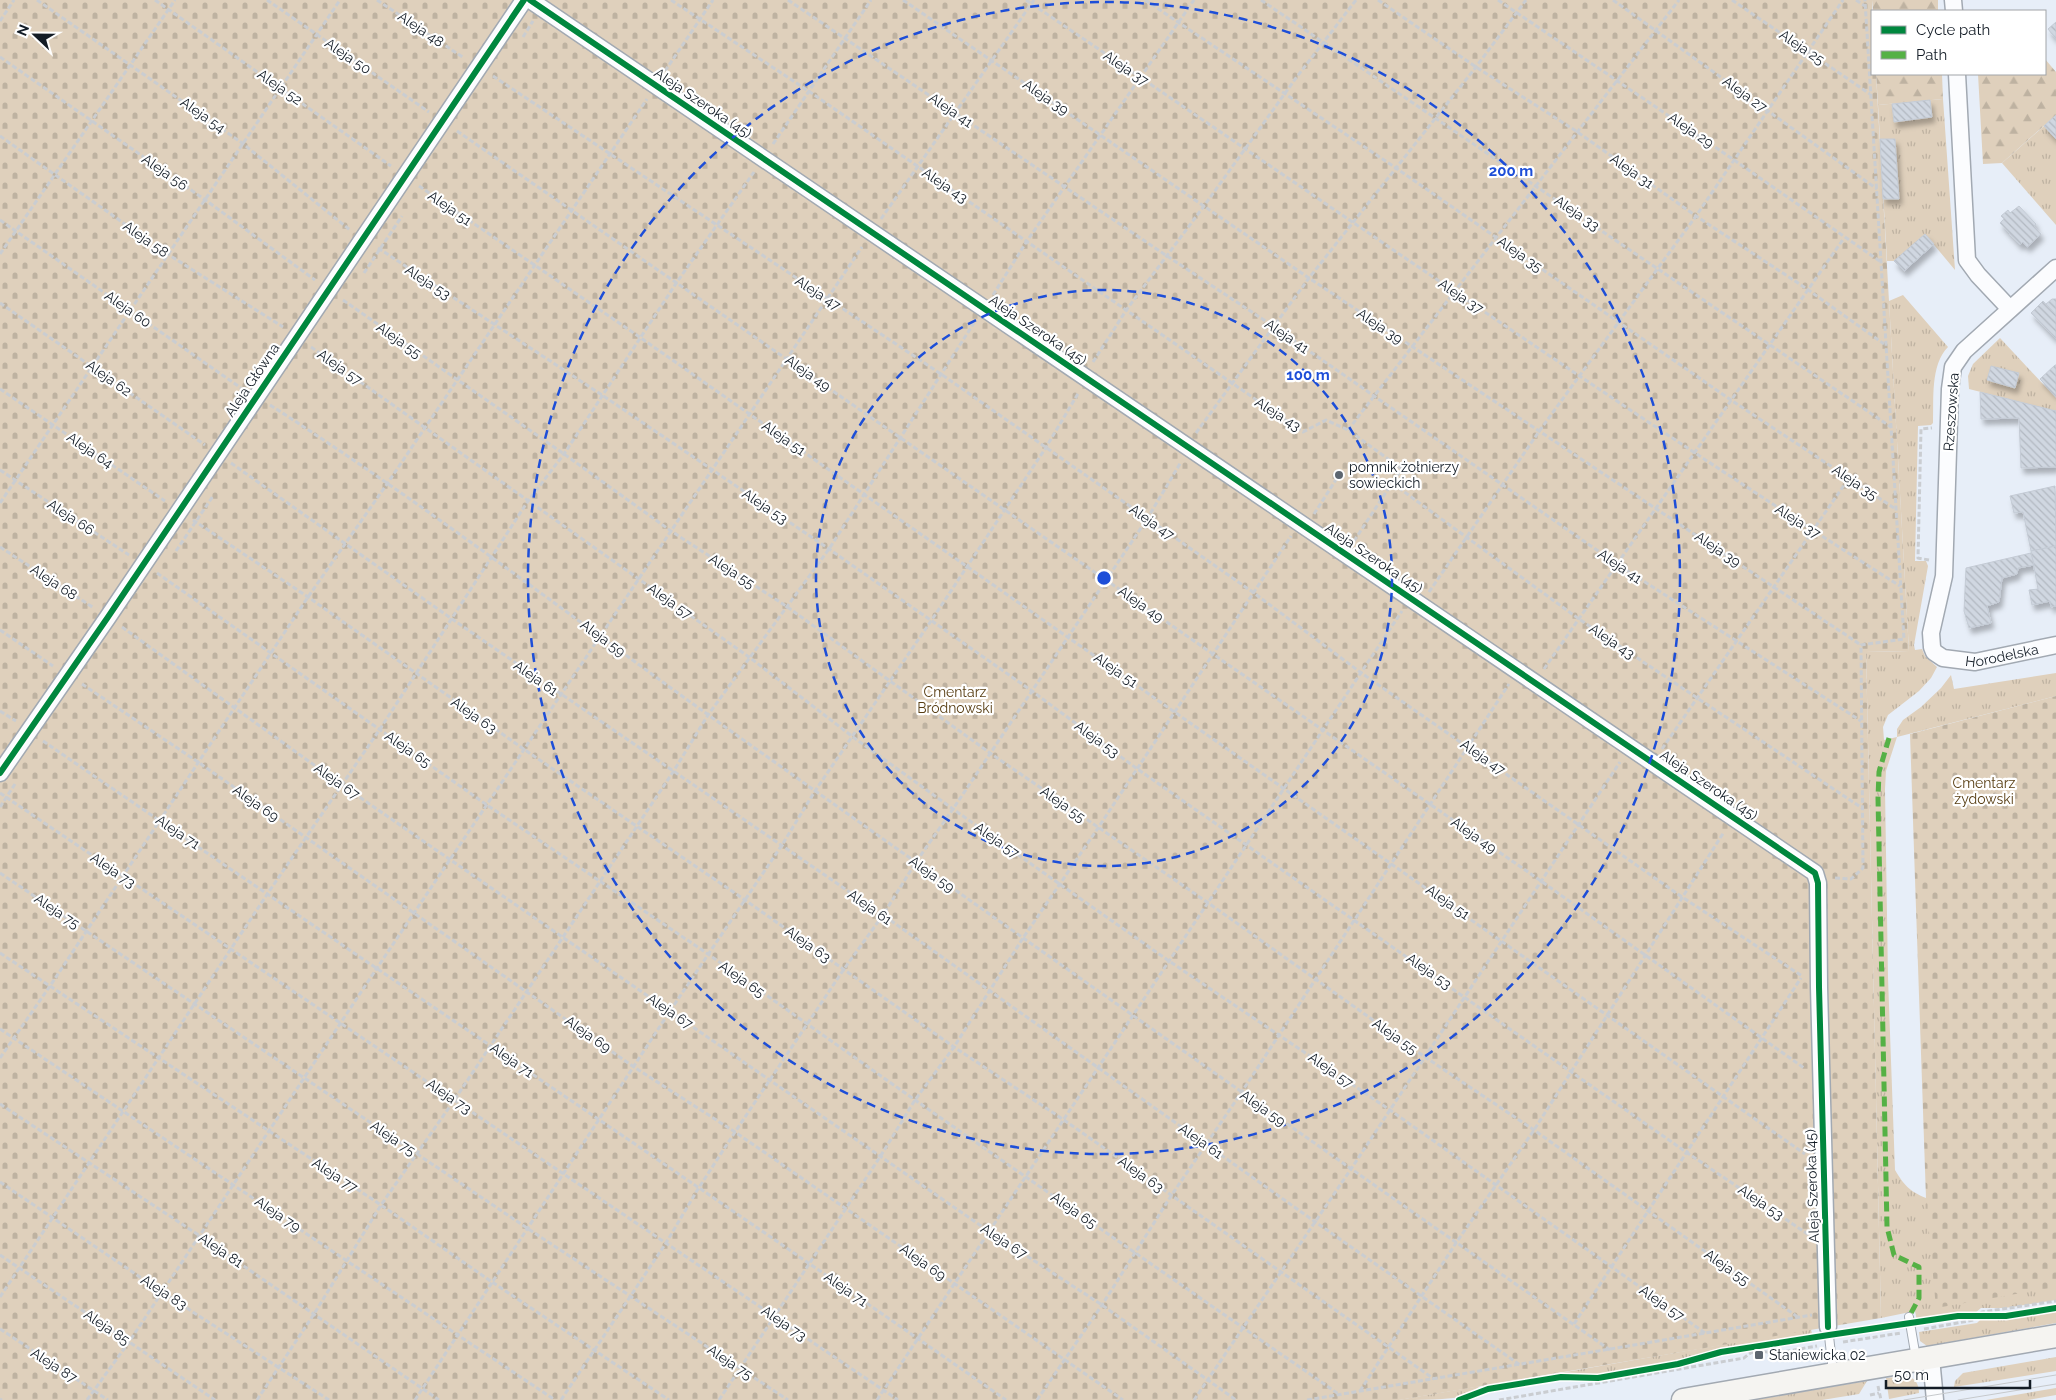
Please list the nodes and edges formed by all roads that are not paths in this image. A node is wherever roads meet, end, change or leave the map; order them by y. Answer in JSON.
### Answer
{"nodes":[{"id":1,"x":524,"y":0,"type":"edge"},
{"id":2,"x":536,"y":4,"type":"edge"},
{"id":3,"x":1957,"y":75,"type":"edge"},
{"id":4,"x":2056,"y":268,"type":"edge"},
{"id":5,"x":2010,"y":309,"type":"junction"},
{"id":6,"x":2056,"y":645,"type":"edge"},
{"id":7,"x":1948,"y":660,"type":"joint"},
{"id":8,"x":0,"y":774,"type":"edge"},
{"id":9,"x":1828,"y":1320,"type":"joint"},
{"id":10,"x":1910,"y":1324,"type":"road end"},
{"id":11,"x":2056,"y":1336,"type":"edge"},
{"id":12,"x":1924,"y":1359,"type":"junction"},
{"id":13,"x":1834,"y":1374,"type":"junction"},
{"id":14,"x":1683,"y":1400,"type":"edge"},
{"id":15,"x":1935,"y":1400,"type":"edge"}],
"edges":[{"from":1,"to":8,"type":"street","name":"Aleja Główna"},
{"from":2,"to":9,"type":"street","name":"Aleja Szeroka (45)"},
{"from":3,"to":5,"type":"street"},
{"from":4,"to":5,"type":"street","name":"Rzeszowska"},
{"from":5,"to":7,"type":"street","name":"Rzeszowska"},
{"from":6,"to":7,"type":"street","name":"Horodelska"},
{"from":9,"to":13,"type":"lane"},
{"from":10,"to":12,"type":"lane"},
{"from":11,"to":12,"type":"main road"},
{"from":12,"to":13,"type":"main road"},
{"from":12,"to":15,"type":"street"},
{"from":13,"to":14,"type":"main road"}]}
